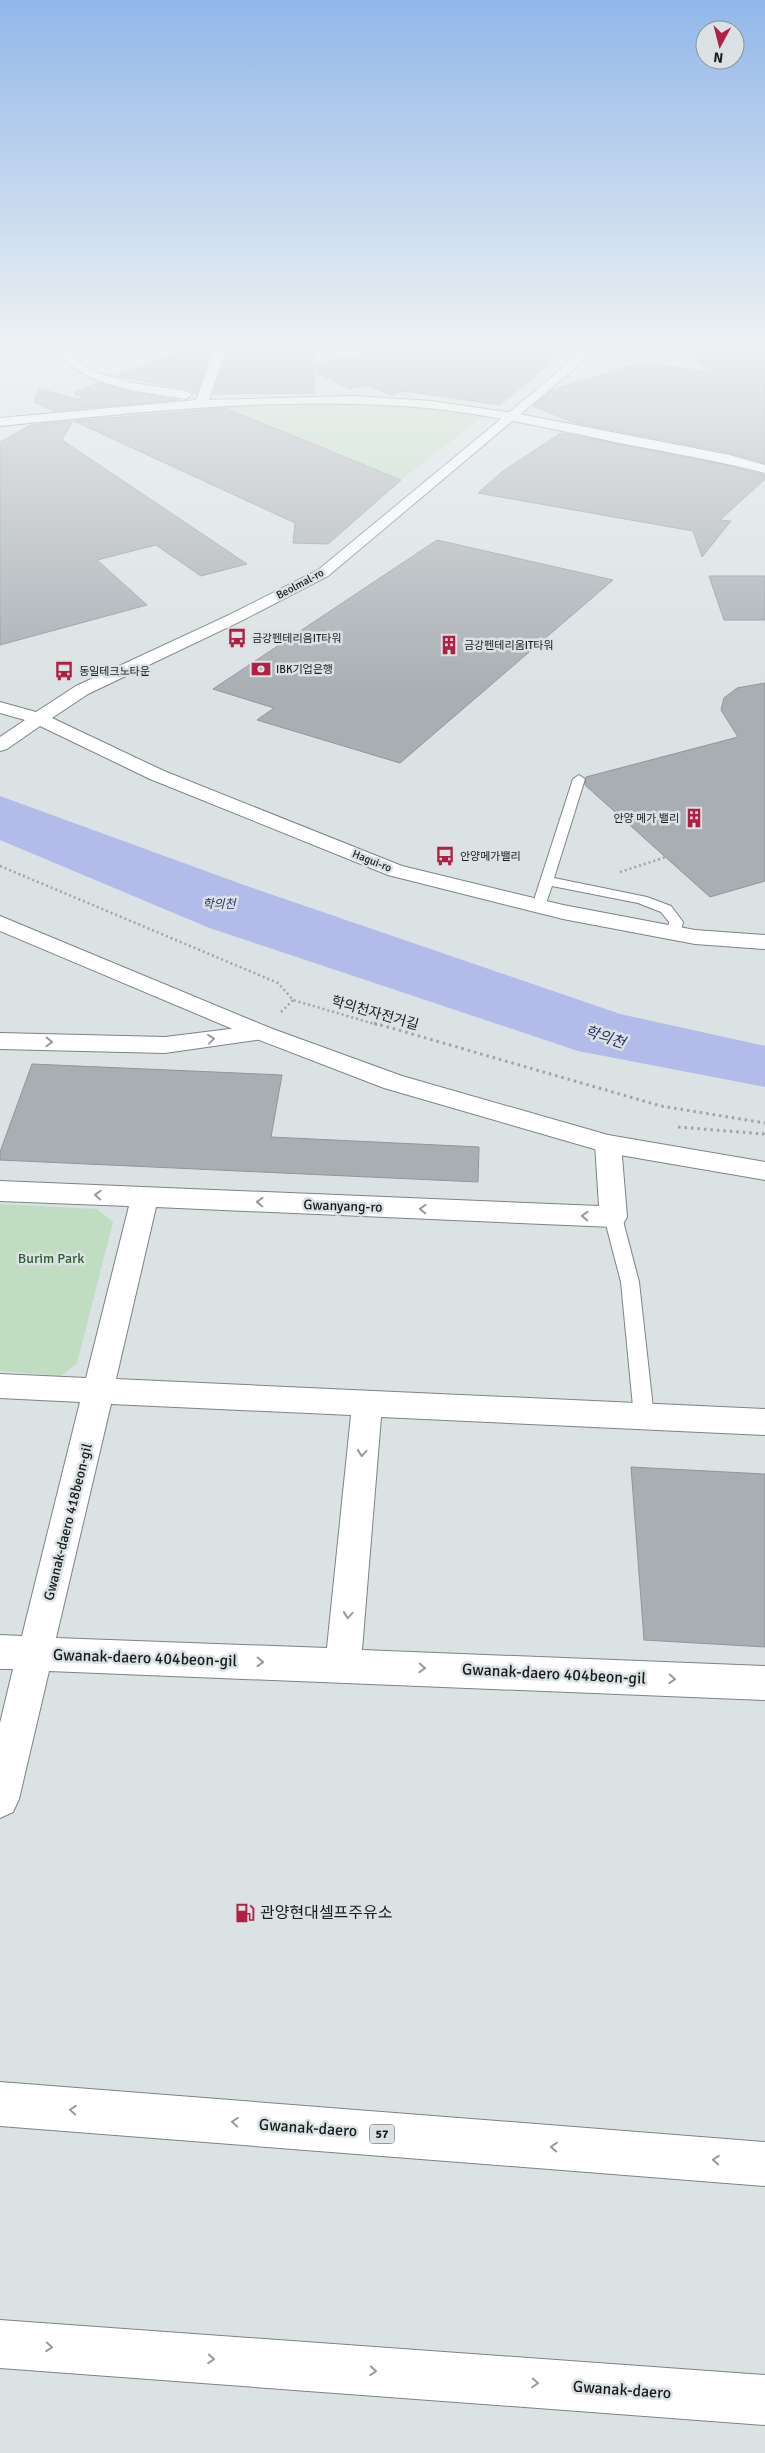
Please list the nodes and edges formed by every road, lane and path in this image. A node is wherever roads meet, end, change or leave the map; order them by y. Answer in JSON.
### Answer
{"nodes":[{"id":1,"x":454,"y":462,"type":"edge"},
{"id":2,"x":743,"y":462,"type":"edge"},
{"id":3,"x":765,"y":469,"type":"edge"},
{"id":4,"x":0,"y":707,"type":"edge"},
{"id":5,"x":39,"y":719,"type":"junction"},
{"id":6,"x":1,"y":744,"type":"edge"},
{"id":7,"x":579,"y":779,"type":"dead end"},
{"id":8,"x":666,"y":857,"type":"dead end"},
{"id":9,"x":0,"y":866,"type":"edge"},
{"id":10,"x":547,"y":881,"type":"junction"},
{"id":11,"x":598,"y":891,"type":"junction"},
{"id":12,"x":539,"y":906,"type":"junction"},
{"id":13,"x":0,"y":923,"type":"edge"},
{"id":14,"x":675,"y":933,"type":"junction"},
{"id":15,"x":765,"y":942,"type":"edge"},
{"id":16,"x":262,"y":1033,"type":"junction"},
{"id":17,"x":0,"y":1041,"type":"edge"},
{"id":18,"x":765,"y":1123,"type":"edge"},
{"id":19,"x":608,"y":1144,"type":"junction"},
{"id":20,"x":765,"y":1171,"type":"edge"},
{"id":21,"x":0,"y":1191,"type":"edge"},
{"id":22,"x":145,"y":1197,"type":"junction"},
{"id":23,"x":613,"y":1217,"type":"junction"},
{"id":24,"x":0,"y":1386,"type":"edge"},
{"id":25,"x":100,"y":1390,"type":"junction"},
{"id":26,"x":367,"y":1405,"type":"junction"},
{"id":27,"x":644,"y":1417,"type":"junction"},
{"id":28,"x":765,"y":1422,"type":"edge"},
{"id":29,"x":0,"y":1652,"type":"edge"},
{"id":30,"x":36,"y":1654,"type":"junction"},
{"id":31,"x":344,"y":1665,"type":"junction"},
{"id":32,"x":765,"y":1683,"type":"edge"},
{"id":33,"x":0,"y":1799,"type":"edge"},
{"id":34,"x":0,"y":2104,"type":"edge"},
{"id":35,"x":765,"y":2164,"type":"edge"},
{"id":36,"x":0,"y":2344,"type":"edge"},
{"id":37,"x":765,"y":2400,"type":"edge"}],
"edges":[{"from":1,"to":5,"type":"street","name":"Beolmal-ro"},
{"from":2,"to":3,"type":"street"},
{"from":4,"to":5,"type":"street","name":"Hagui-ro"},
{"from":5,"to":6,"type":"street","name":"Beolmal-ro"},
{"from":5,"to":12,"type":"street","name":"Hagui-ro"},
{"from":7,"to":10,"type":"lane"},
{"from":8,"to":11,"type":"path"},
{"from":9,"to":18,"type":"path","name":"학의천자전거길"},
{"from":10,"to":11,"type":"lane"},
{"from":10,"to":12,"type":"lane"},
{"from":11,"to":14,"type":"lane"},
{"from":12,"to":14,"type":"street","name":"Hagui-ro"},
{"from":13,"to":16,"type":"street"},
{"from":14,"to":15,"type":"street","name":"Hagui-ro"},
{"from":17,"to":16,"type":"street","one_way":true},
{"from":16,"to":19,"type":"street"},
{"from":19,"to":20,"type":"street"},
{"from":19,"to":23,"type":"street"},
{"from":22,"to":21,"type":"street","name":"Gwanyang-ro","one_way":true},
{"from":23,"to":22,"type":"street","name":"Gwanyang-ro","one_way":true},
{"from":22,"to":25,"type":"street","name":"Gwanak-daero 418beon-gil"},
{"from":23,"to":27,"type":"lane"},
{"from":24,"to":25,"type":"street"},
{"from":25,"to":26,"type":"street"},
{"from":25,"to":30,"type":"street","name":"Gwanak-daero 418beon-gil"},
{"from":26,"to":27,"type":"street"},
{"from":26,"to":31,"type":"street","one_way":true},
{"from":27,"to":28,"type":"street"},
{"from":29,"to":30,"type":"street"},
{"from":30,"to":31,"type":"street","name":"Gwanak-daero 404beon-gil","one_way":true},
{"from":30,"to":33,"type":"street","name":"Gwanak-daero 418beon-gil"},
{"from":31,"to":32,"type":"street","name":"Gwanak-daero 404beon-gil","one_way":true},
{"from":35,"to":34,"type":"street","name":"Gwanak-daero","number":"57","one_way":true},
{"from":36,"to":37,"type":"street","name":"Gwanak-daero","one_way":true}]}
